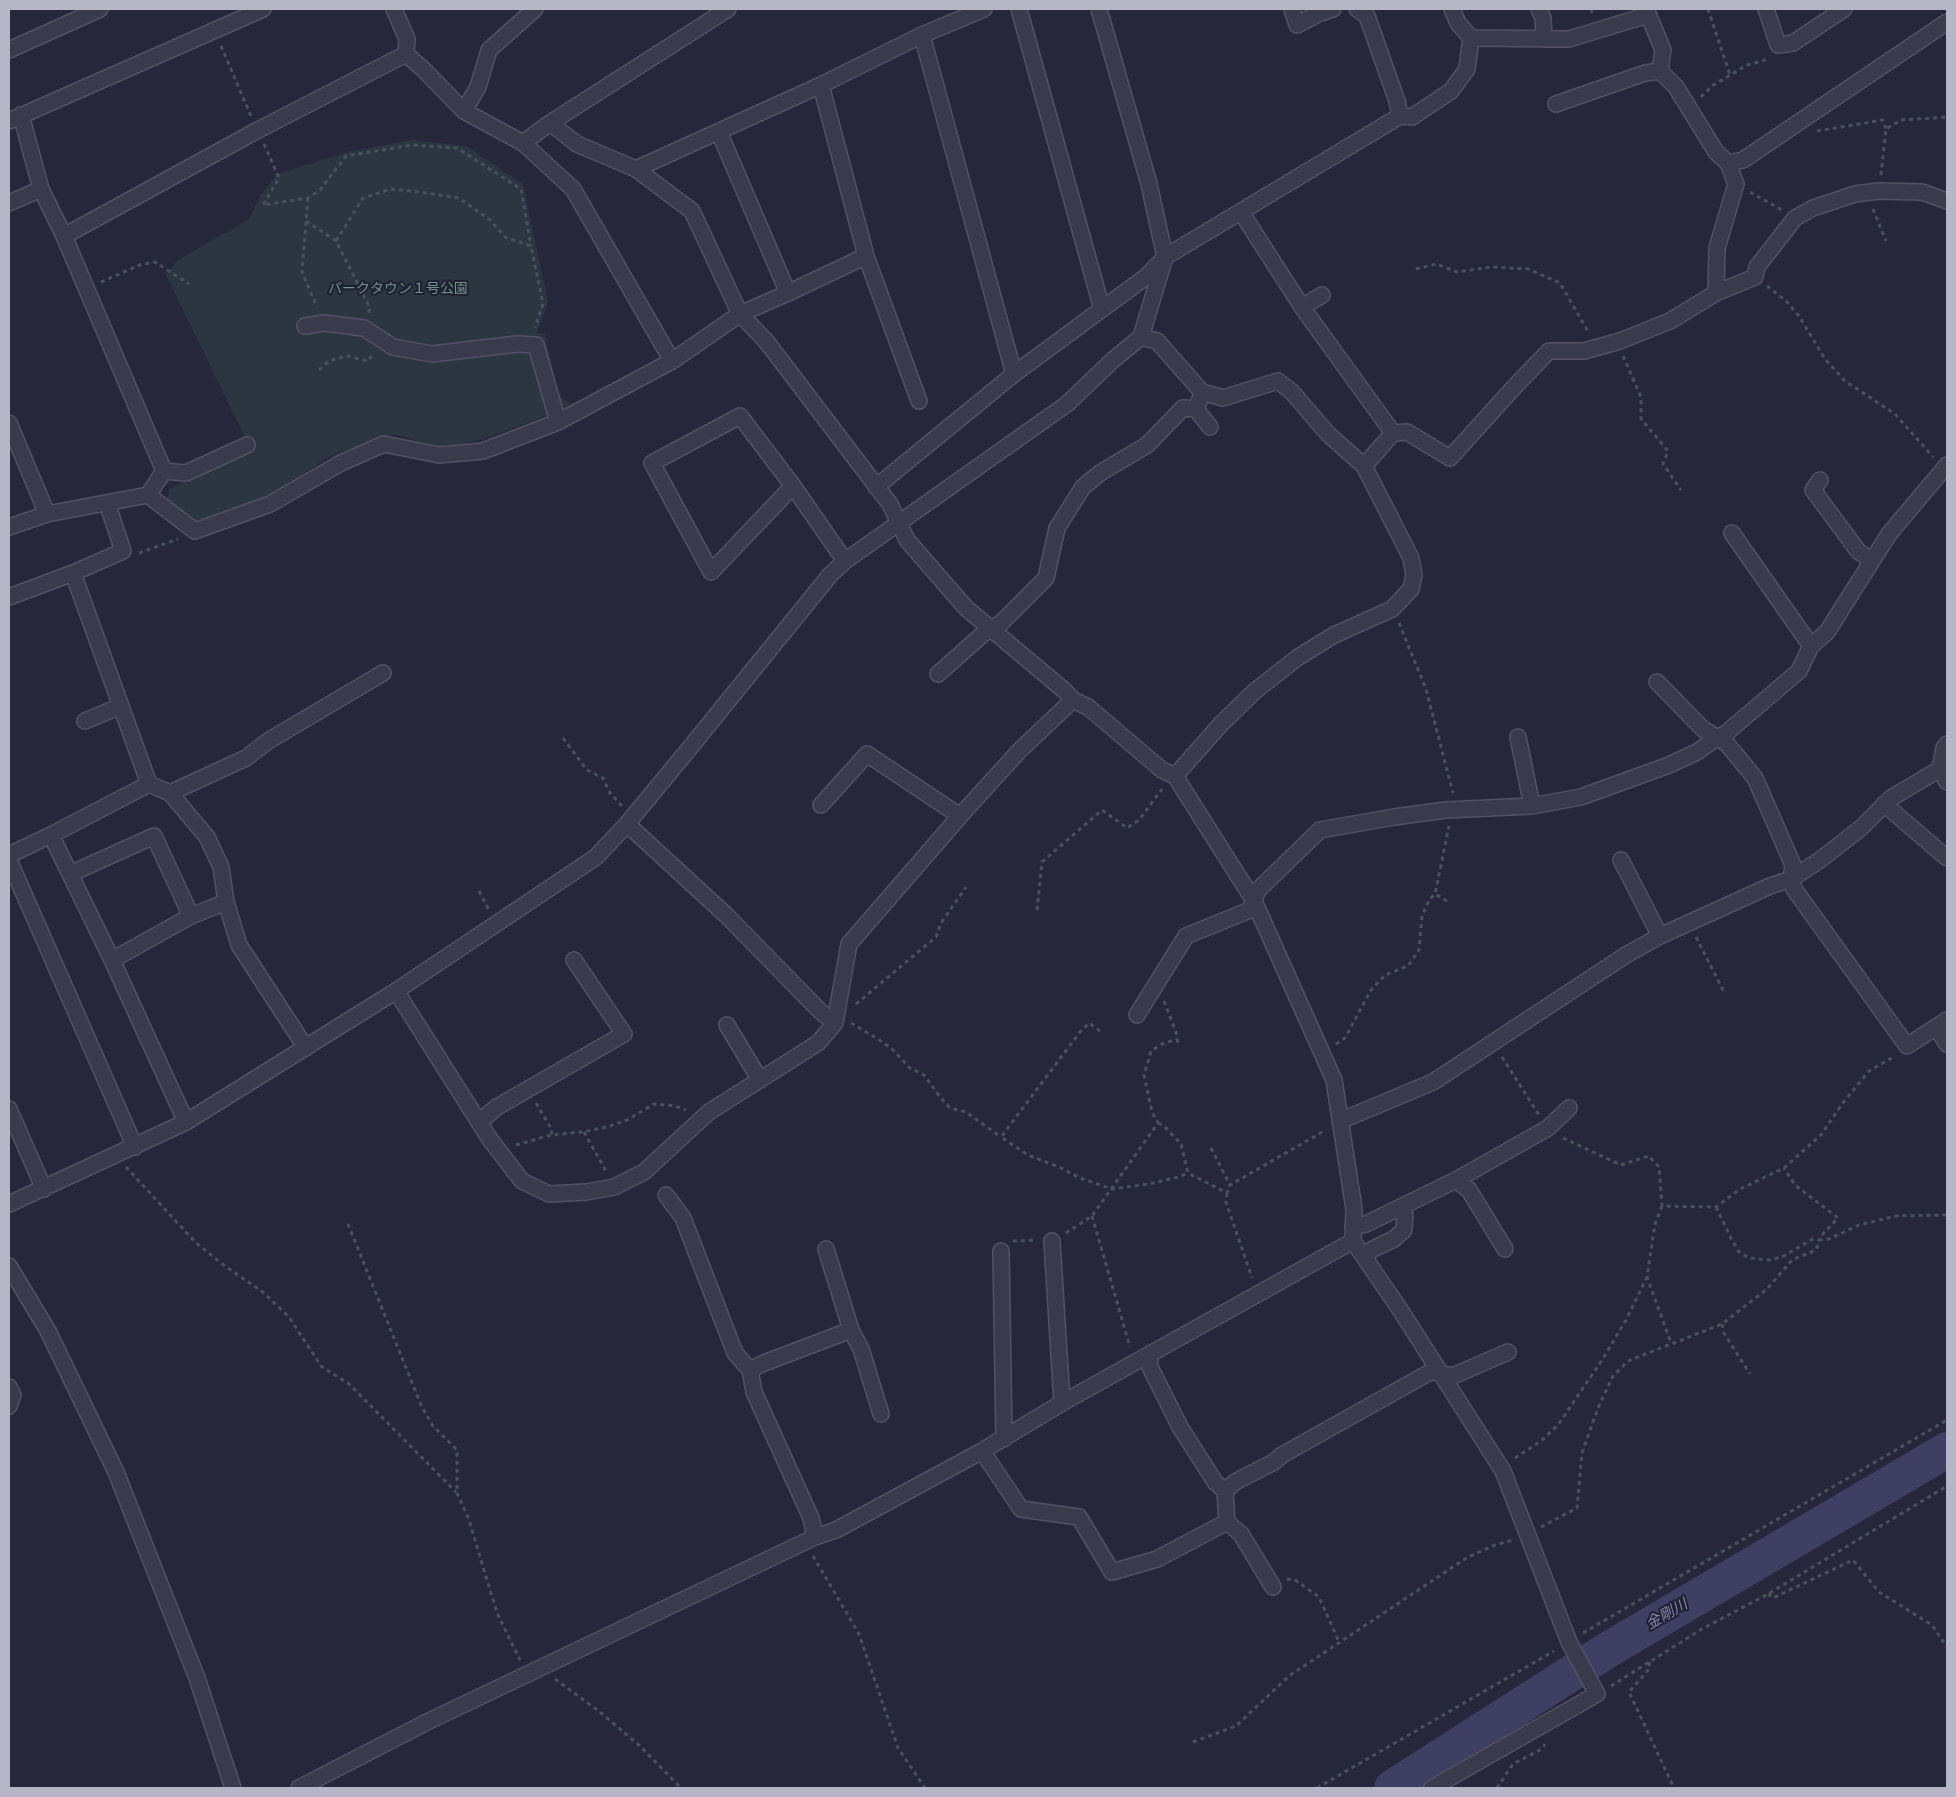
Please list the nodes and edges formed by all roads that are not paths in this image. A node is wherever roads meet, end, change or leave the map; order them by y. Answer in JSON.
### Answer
{"nodes":[{"id":1,"x":100,"y":9,"type":"edge"},
{"id":2,"x":263,"y":9,"type":"edge"},
{"id":3,"x":394,"y":9,"type":"edge"},
{"id":4,"x":728,"y":9,"type":"edge"},
{"id":5,"x":984,"y":9,"type":"edge"},
{"id":6,"x":1019,"y":9,"type":"edge"},
{"id":7,"x":1099,"y":9,"type":"edge"},
{"id":8,"x":1292,"y":9,"type":"edge"},
{"id":9,"x":1333,"y":9,"type":"edge"},
{"id":10,"x":1357,"y":9,"type":"edge"},
{"id":11,"x":1452,"y":9,"type":"edge"},
{"id":12,"x":1540,"y":9,"type":"edge"},
{"id":13,"x":1766,"y":9,"type":"edge"},
{"id":14,"x":1844,"y":9,"type":"edge"},
{"id":15,"x":529,"y":11,"type":"edge"},
{"id":16,"x":1647,"y":12,"type":"edge"},
{"id":17,"x":1947,"y":22,"type":"edge"},
{"id":18,"x":922,"y":35,"type":"junction"},
{"id":19,"x":1471,"y":38,"type":"junction"},
{"id":20,"x":1544,"y":39,"type":"junction"},
{"id":21,"x":9,"y":50,"type":"edge"},
{"id":22,"x":406,"y":54,"type":"junction"},
{"id":23,"x":1660,"y":71,"type":"junction"},
{"id":24,"x":822,"y":85,"type":"junction"},
{"id":25,"x":1556,"y":104,"type":"dead end"},
{"id":26,"x":464,"y":111,"type":"junction"},
{"id":27,"x":1400,"y":116,"type":"junction"},
{"id":28,"x":15,"y":118,"type":"edge"},
{"id":29,"x":550,"y":122,"type":"junction"},
{"id":30,"x":719,"y":132,"type":"junction"},
{"id":31,"x":523,"y":143,"type":"junction"},
{"id":32,"x":1728,"y":163,"type":"junction"},
{"id":33,"x":636,"y":168,"type":"junction"},
{"id":34,"x":41,"y":189,"type":"junction"},
{"id":35,"x":1947,"y":201,"type":"edge"},
{"id":36,"x":9,"y":203,"type":"edge"},
{"id":37,"x":1241,"y":212,"type":"junction"},
{"id":38,"x":64,"y":236,"type":"junction"},
{"id":39,"x":866,"y":256,"type":"junction"},
{"id":40,"x":1165,"y":257,"type":"junction"},
{"id":41,"x":788,"y":293,"type":"junction"},
{"id":42,"x":1716,"y":293,"type":"junction"},
{"id":43,"x":1322,"y":295,"type":"dead end"},
{"id":44,"x":1302,"y":307,"type":"junction"},
{"id":45,"x":1102,"y":308,"type":"junction"},
{"id":46,"x":740,"y":314,"type":"junction"},
{"id":47,"x":305,"y":326,"type":"dead end"},
{"id":48,"x":1141,"y":337,"type":"junction"},
{"id":49,"x":672,"y":361,"type":"junction"},
{"id":50,"x":1014,"y":374,"type":"junction"},
{"id":51,"x":1202,"y":392,"type":"junction"},
{"id":52,"x":919,"y":401,"type":"dead end"},
{"id":53,"x":1196,"y":409,"type":"junction"},
{"id":54,"x":558,"y":422,"type":"junction"},
{"id":55,"x":9,"y":423,"type":"edge"},
{"id":56,"x":1210,"y":427,"type":"dead end"},
{"id":57,"x":1393,"y":433,"type":"junction"},
{"id":58,"x":247,"y":445,"type":"dead end"},
{"id":59,"x":1364,"y":466,"type":"junction"},
{"id":60,"x":1945,"y":467,"type":"edge"},
{"id":61,"x":164,"y":471,"type":"junction"},
{"id":62,"x":1820,"y":480,"type":"dead end"},
{"id":63,"x":793,"y":486,"type":"junction"},
{"id":64,"x":876,"y":487,"type":"junction"},
{"id":65,"x":148,"y":495,"type":"junction"},
{"id":66,"x":107,"y":503,"type":"junction"},
{"id":67,"x":48,"y":514,"type":"junction"},
{"id":68,"x":898,"y":523,"type":"junction"},
{"id":69,"x":9,"y":527,"type":"edge"},
{"id":70,"x":1732,"y":532,"type":"dead end"},
{"id":71,"x":845,"y":561,"type":"junction"},
{"id":72,"x":1872,"y":561,"type":"junction"},
{"id":73,"x":73,"y":573,"type":"junction"},
{"id":74,"x":9,"y":597,"type":"edge"},
{"id":75,"x":990,"y":628,"type":"junction"},
{"id":76,"x":1811,"y":646,"type":"junction"},
{"id":77,"x":383,"y":673,"type":"dead end"},
{"id":78,"x":938,"y":674,"type":"dead end"},
{"id":79,"x":1657,"y":682,"type":"dead end"},
{"id":80,"x":1073,"y":700,"type":"junction"},
{"id":81,"x":121,"y":706,"type":"junction"},
{"id":82,"x":85,"y":720,"type":"dead end"},
{"id":83,"x":1518,"y":736,"type":"dead end"},
{"id":84,"x":1718,"y":737,"type":"junction"},
{"id":85,"x":1947,"y":744,"type":"edge"},
{"id":86,"x":1945,"y":773,"type":"edge"},
{"id":87,"x":1175,"y":776,"type":"junction"},
{"id":88,"x":150,"y":784,"type":"junction"},
{"id":89,"x":170,"y":793,"type":"junction"},
{"id":90,"x":1884,"y":804,"type":"junction"},
{"id":91,"x":821,"y":805,"type":"dead end"},
{"id":92,"x":1532,"y":806,"type":"junction"},
{"id":93,"x":960,"y":816,"type":"junction"},
{"id":94,"x":632,"y":818,"type":"junction"},
{"id":95,"x":51,"y":835,"type":"junction"},
{"id":96,"x":9,"y":855,"type":"edge"},
{"id":97,"x":1947,"y":858,"type":"edge"},
{"id":98,"x":9,"y":860,"type":"edge"},
{"id":99,"x":1621,"y":860,"type":"dead end"},
{"id":100,"x":70,"y":874,"type":"junction"},
{"id":101,"x":1791,"y":880,"type":"junction"},
{"id":102,"x":1254,"y":901,"type":"junction"},
{"id":103,"x":226,"y":902,"type":"junction"},
{"id":104,"x":191,"y":916,"type":"junction"},
{"id":105,"x":1660,"y":936,"type":"junction"},
{"id":106,"x":112,"y":960,"type":"junction"},
{"id":107,"x":574,"y":960,"type":"dead end"},
{"id":108,"x":396,"y":991,"type":"junction"},
{"id":109,"x":1137,"y":1015,"type":"dead end"},
{"id":110,"x":835,"y":1023,"type":"junction"},
{"id":111,"x":1942,"y":1024,"type":"edge"},
{"id":112,"x":727,"y":1026,"type":"dead end"},
{"id":113,"x":1947,"y":1044,"type":"edge"},
{"id":114,"x":306,"y":1048,"type":"junction"},
{"id":115,"x":760,"y":1080,"type":"junction"},
{"id":116,"x":1569,"y":1108,"type":"dead end"},
{"id":117,"x":9,"y":1109,"type":"edge"},
{"id":118,"x":1340,"y":1121,"type":"junction"},
{"id":119,"x":186,"y":1122,"type":"junction"},
{"id":120,"x":479,"y":1122,"type":"junction"},
{"id":121,"x":135,"y":1147,"type":"junction"},
{"id":122,"x":1456,"y":1180,"type":"junction"},
{"id":123,"x":44,"y":1189,"type":"junction"},
{"id":124,"x":666,"y":1195,"type":"dead end"},
{"id":125,"x":9,"y":1204,"type":"edge"},
{"id":126,"x":1400,"y":1209,"type":"junction"},
{"id":127,"x":1353,"y":1234,"type":"junction"},
{"id":128,"x":1052,"y":1241,"type":"road end"},
{"id":129,"x":826,"y":1248,"type":"dead end"},
{"id":130,"x":1504,"y":1249,"type":"dead end"},
{"id":131,"x":1001,"y":1251,"type":"road end"},
{"id":132,"x":1364,"y":1256,"type":"junction"},
{"id":133,"x":9,"y":1266,"type":"edge"},
{"id":134,"x":851,"y":1330,"type":"junction"},
{"id":135,"x":1508,"y":1352,"type":"dead end"},
{"id":136,"x":1151,"y":1353,"type":"junction"},
{"id":137,"x":750,"y":1370,"type":"junction"},
{"id":138,"x":1443,"y":1375,"type":"junction"},
{"id":139,"x":9,"y":1387,"type":"edge"},
{"id":140,"x":1062,"y":1402,"type":"junction"},
{"id":141,"x":9,"y":1406,"type":"edge"},
{"id":142,"x":881,"y":1414,"type":"dead end"},
{"id":143,"x":1004,"y":1439,"type":"junction"},
{"id":144,"x":982,"y":1451,"type":"junction"},
{"id":145,"x":1225,"y":1491,"type":"junction"},
{"id":146,"x":1227,"y":1522,"type":"junction"},
{"id":147,"x":815,"y":1537,"type":"junction"},
{"id":148,"x":1270,"y":1582,"type":"road end"},
{"id":149,"x":233,"y":1788,"type":"edge"},
{"id":150,"x":299,"y":1788,"type":"edge"},
{"id":151,"x":1432,"y":1788,"type":"edge"}],
"edges":[{"from":1,"to":21,"type":"street"},
{"from":2,"to":28,"type":"street"},
{"from":3,"to":22,"type":"street"},
{"from":4,"to":29,"type":"street"},
{"from":5,"to":18,"type":"street"},
{"from":6,"to":45,"type":"street"},
{"from":7,"to":40,"type":"street"},
{"from":8,"to":9,"type":"street"},
{"from":10,"to":27,"type":"street"},
{"from":11,"to":19,"type":"street"},
{"from":12,"to":20,"type":"street"},
{"from":13,"to":14,"type":"street"},
{"from":15,"to":26,"type":"street"},
{"from":16,"to":20,"type":"street"},
{"from":16,"to":23,"type":"street"},
{"from":17,"to":32,"type":"street"},
{"from":18,"to":24,"type":"street"},
{"from":18,"to":50,"type":"street"},
{"from":19,"to":20,"type":"street"},
{"from":19,"to":27,"type":"street"},
{"from":22,"to":26,"type":"street"},
{"from":22,"to":38,"type":"street"},
{"from":23,"to":25,"type":"street"},
{"from":23,"to":32,"type":"street"},
{"from":24,"to":30,"type":"street"},
{"from":24,"to":39,"type":"street"},
{"from":26,"to":31,"type":"street"},
{"from":27,"to":37,"type":"street"},
{"from":28,"to":34,"type":"street"},
{"from":29,"to":31,"type":"street"},
{"from":29,"to":33,"type":"street"},
{"from":30,"to":33,"type":"street"},
{"from":30,"to":41,"type":"street"},
{"from":31,"to":49,"type":"street"},
{"from":32,"to":42,"type":"street"},
{"from":33,"to":46,"type":"street"},
{"from":34,"to":36,"type":"street"},
{"from":34,"to":38,"type":"street"},
{"from":35,"to":42,"type":"street"},
{"from":37,"to":40,"type":"street"},
{"from":37,"to":44,"type":"street"},
{"from":38,"to":61,"type":"street"},
{"from":39,"to":41,"type":"street"},
{"from":39,"to":52,"type":"street"},
{"from":40,"to":45,"type":"street"},
{"from":40,"to":48,"type":"street"},
{"from":41,"to":46,"type":"street"},
{"from":42,"to":57,"type":"street"},
{"from":43,"to":44,"type":"street"},
{"from":44,"to":57,"type":"street"},
{"from":45,"to":50,"type":"street"},
{"from":46,"to":49,"type":"street"},
{"from":46,"to":64,"type":"street"},
{"from":47,"to":54,"type":"street"},
{"from":48,"to":51,"type":"street"},
{"from":48,"to":68,"type":"street"},
{"from":49,"to":54,"type":"street"},
{"from":50,"to":64,"type":"street"},
{"from":51,"to":53,"type":"street"},
{"from":51,"to":59,"type":"street"},
{"from":53,"to":56,"type":"street"},
{"from":53,"to":75,"type":"street"},
{"from":54,"to":65,"type":"street"},
{"from":55,"to":67,"type":"street"},
{"from":57,"to":59,"type":"street"},
{"from":58,"to":61,"type":"street"},
{"from":59,"to":87,"type":"street"},
{"from":60,"to":72,"type":"street"},
{"from":61,"to":65,"type":"street"},
{"from":62,"to":72,"type":"street"},
{"from":63,"to":63,"type":"street"},
{"from":63,"to":71,"type":"street"},
{"from":64,"to":68,"type":"street"},
{"from":65,"to":66,"type":"street"},
{"from":66,"to":67,"type":"street"},
{"from":66,"to":73,"type":"street"},
{"from":67,"to":69,"type":"street"},
{"from":68,"to":71,"type":"street"},
{"from":68,"to":75,"type":"street"},
{"from":70,"to":76,"type":"street"},
{"from":71,"to":94,"type":"street"},
{"from":72,"to":76,"type":"street"},
{"from":73,"to":74,"type":"street"},
{"from":73,"to":81,"type":"street"},
{"from":75,"to":78,"type":"street"},
{"from":75,"to":80,"type":"street"},
{"from":76,"to":84,"type":"street"},
{"from":77,"to":89,"type":"street"},
{"from":79,"to":84,"type":"street"},
{"from":80,"to":87,"type":"street"},
{"from":80,"to":93,"type":"street"},
{"from":81,"to":82,"type":"street"},
{"from":81,"to":88,"type":"street"},
{"from":83,"to":92,"type":"street"},
{"from":84,"to":92,"type":"street"},
{"from":84,"to":101,"type":"street"},
{"from":85,"to":86,"type":"street"},
{"from":86,"to":90,"type":"street"},
{"from":87,"to":102,"type":"street"},
{"from":88,"to":89,"type":"street"},
{"from":88,"to":95,"type":"street"},
{"from":89,"to":103,"type":"street"},
{"from":90,"to":97,"type":"street"},
{"from":90,"to":101,"type":"street"},
{"from":91,"to":93,"type":"street"},
{"from":92,"to":102,"type":"street"},
{"from":93,"to":110,"type":"street"},
{"from":94,"to":108,"type":"street"},
{"from":94,"to":110,"type":"street"},
{"from":95,"to":96,"type":"street"},
{"from":95,"to":100,"type":"street"},
{"from":98,"to":121,"type":"street"},
{"from":99,"to":105,"type":"street"},
{"from":100,"to":104,"type":"street"},
{"from":100,"to":106,"type":"street"},
{"from":101,"to":105,"type":"street"},
{"from":101,"to":111,"type":"street"},
{"from":102,"to":109,"type":"street"},
{"from":102,"to":118,"type":"street"},
{"from":103,"to":104,"type":"street"},
{"from":103,"to":114,"type":"street"},
{"from":104,"to":106,"type":"street"},
{"from":105,"to":118,"type":"street"},
{"from":106,"to":119,"type":"street"},
{"from":107,"to":120,"type":"street"},
{"from":108,"to":114,"type":"street"},
{"from":108,"to":120,"type":"street"},
{"from":110,"to":115,"type":"street"},
{"from":111,"to":113,"type":"street"},
{"from":112,"to":115,"type":"street"},
{"from":114,"to":119,"type":"street"},
{"from":115,"to":120,"type":"street"},
{"from":116,"to":122,"type":"street"},
{"from":117,"to":123,"type":"street"},
{"from":118,"to":127,"type":"street"},
{"from":119,"to":121,"type":"street"},
{"from":121,"to":123,"type":"street"},
{"from":122,"to":126,"type":"street"},
{"from":122,"to":130,"type":"street"},
{"from":123,"to":125,"type":"street"},
{"from":124,"to":137,"type":"street"},
{"from":126,"to":127,"type":"street"},
{"from":126,"to":132,"type":"street"},
{"from":127,"to":132,"type":"street"},
{"from":127,"to":136,"type":"street"},
{"from":128,"to":140,"type":"street"},
{"from":129,"to":134,"type":"street"},
{"from":131,"to":143,"type":"street"},
{"from":132,"to":138,"type":"street"},
{"from":133,"to":149,"type":"street"},
{"from":134,"to":137,"type":"street"},
{"from":134,"to":142,"type":"street"},
{"from":135,"to":138,"type":"street"},
{"from":136,"to":140,"type":"street"},
{"from":136,"to":145,"type":"street"},
{"from":137,"to":147,"type":"street"},
{"from":138,"to":145,"type":"street"},
{"from":138,"to":151,"type":"street"},
{"from":139,"to":141,"type":"street"},
{"from":140,"to":143,"type":"street"},
{"from":143,"to":144,"type":"street"},
{"from":144,"to":146,"type":"street"},
{"from":144,"to":147,"type":"street"},
{"from":145,"to":146,"type":"street"},
{"from":146,"to":148,"type":"street"},
{"from":147,"to":150,"type":"street"}]}
